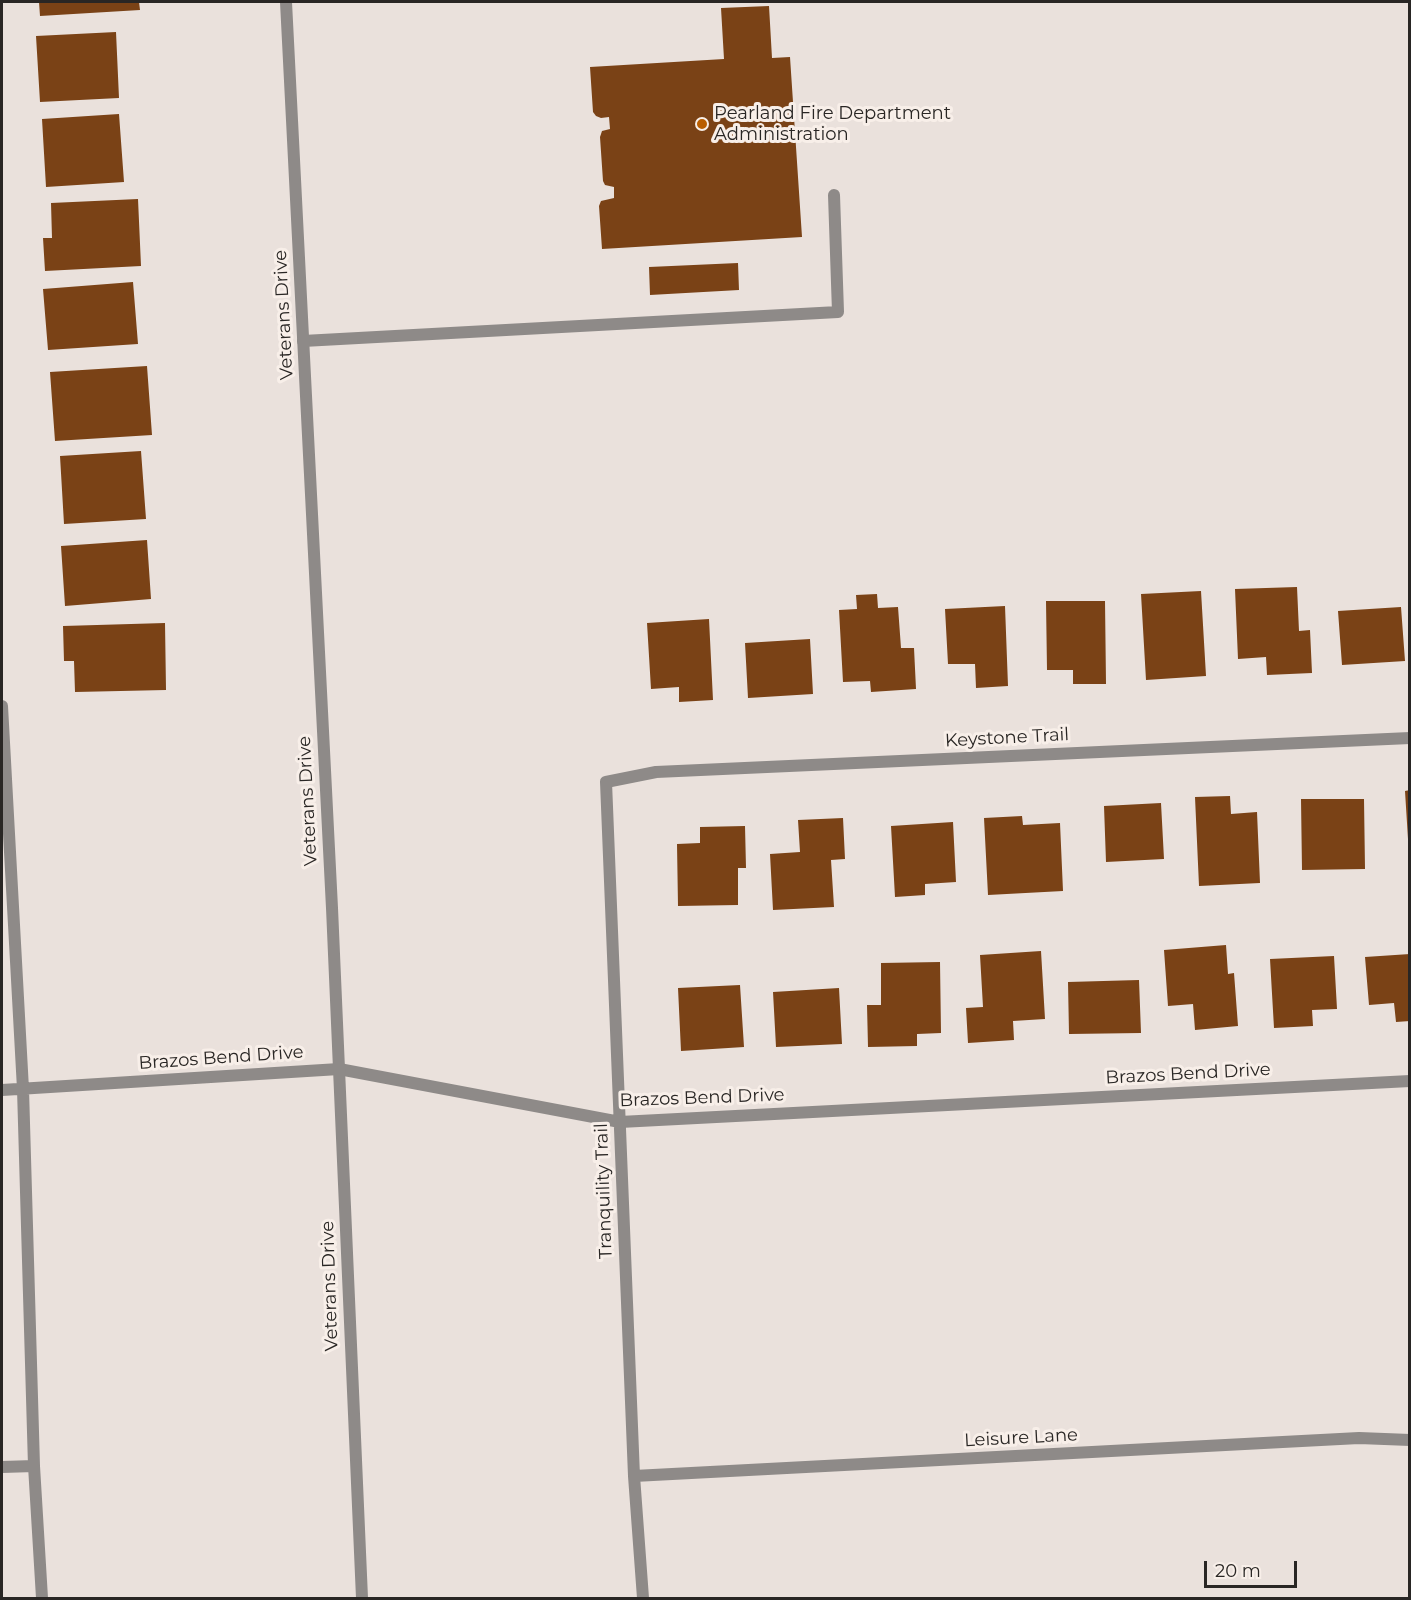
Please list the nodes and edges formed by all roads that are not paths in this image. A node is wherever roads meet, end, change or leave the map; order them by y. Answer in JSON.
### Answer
{"nodes":[{"id":1,"x":286,"y":2,"type":"edge"},
{"id":2,"x":834,"y":195,"type":"dead end"},
{"id":3,"x":303,"y":341,"type":"junction"},
{"id":4,"x":2,"y":709,"type":"edge"},
{"id":5,"x":1410,"y":738,"type":"edge"},
{"id":6,"x":606,"y":782,"type":"joint"},
{"id":7,"x":339,"y":1069,"type":"junction"},
{"id":8,"x":1410,"y":1081,"type":"edge"},
{"id":9,"x":22,"y":1089,"type":"junction"},
{"id":10,"x":2,"y":1090,"type":"edge"},
{"id":11,"x":620,"y":1122,"type":"junction"},
{"id":12,"x":1410,"y":1440,"type":"edge"},
{"id":13,"x":34,"y":1466,"type":"junction"},
{"id":14,"x":2,"y":1467,"type":"edge"},
{"id":15,"x":634,"y":1476,"type":"junction"},
{"id":16,"x":42,"y":1599,"type":"edge"},
{"id":17,"x":362,"y":1599,"type":"edge"},
{"id":18,"x":643,"y":1599,"type":"edge"}],
"edges":[{"from":1,"to":3,"type":"street","name":"Veterans Drive"},
{"from":2,"to":3,"type":"street"},
{"from":3,"to":7,"type":"street","name":"Veterans Drive"},
{"from":4,"to":9,"type":"street"},
{"from":5,"to":6,"type":"street","name":"Keystone Trail"},
{"from":6,"to":11,"type":"street","name":"Tranquility Trail"},
{"from":7,"to":9,"type":"street","name":"Brazos Bend Drive"},
{"from":7,"to":11,"type":"street","name":"Brazos Bend Drive"},
{"from":7,"to":17,"type":"street","name":"Veterans Drive"},
{"from":8,"to":11,"type":"street","name":"Brazos Bend Drive"},
{"from":9,"to":10,"type":"street","name":"Brazos Bend Drive"},
{"from":9,"to":13,"type":"street"},
{"from":11,"to":15,"type":"street","name":"Tranquility Trail"},
{"from":12,"to":15,"type":"street","name":"Leisure Lane"},
{"from":13,"to":14,"type":"street"},
{"from":13,"to":16,"type":"street"},
{"from":15,"to":18,"type":"street","name":"Tranquility Trail"}]}
